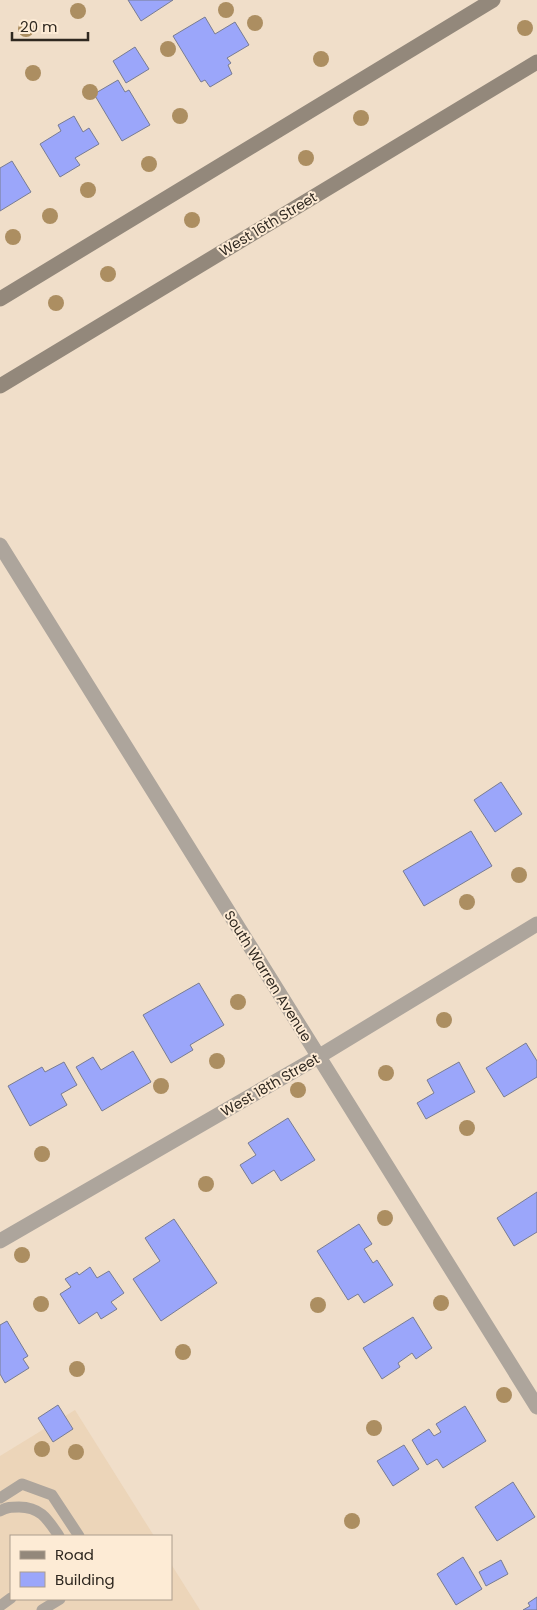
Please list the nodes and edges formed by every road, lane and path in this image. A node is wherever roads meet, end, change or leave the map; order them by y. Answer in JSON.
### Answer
{"nodes":[{"id":1,"x":493,"y":0,"type":"edge"},
{"id":2,"x":537,"y":62,"type":"edge"},
{"id":3,"x":0,"y":299,"type":"edge"},
{"id":4,"x":0,"y":386,"type":"edge"},
{"id":5,"x":0,"y":545,"type":"edge"},
{"id":6,"x":537,"y":924,"type":"edge"},
{"id":7,"x":318,"y":1058,"type":"junction"},
{"id":8,"x":0,"y":1241,"type":"edge"},
{"id":9,"x":537,"y":1407,"type":"edge"},
{"id":10,"x":0,"y":1498,"type":"edge"},
{"id":11,"x":0,"y":1511,"type":"edge"},
{"id":12,"x":58,"y":1535,"type":"edge"},
{"id":13,"x":78,"y":1535,"type":"edge"},
{"id":14,"x":58,"y":1600,"type":"edge"},
{"id":15,"x":42,"y":1610,"type":"edge"}],
"edges":[{"from":1,"to":3,"type":"main road"},
{"from":2,"to":4,"type":"main road","name":"West 16th Street"},
{"from":5,"to":7,"type":"street","name":"South Warren Avenue"},
{"from":6,"to":7,"type":"street","name":"West 18th Street"},
{"from":7,"to":8,"type":"street","name":"West 18th Street"},
{"from":7,"to":9,"type":"street","name":"South Warren Avenue"},
{"from":10,"to":13,"type":"lane"},
{"from":11,"to":12,"type":"lane"},
{"from":14,"to":15,"type":"lane"}]}
